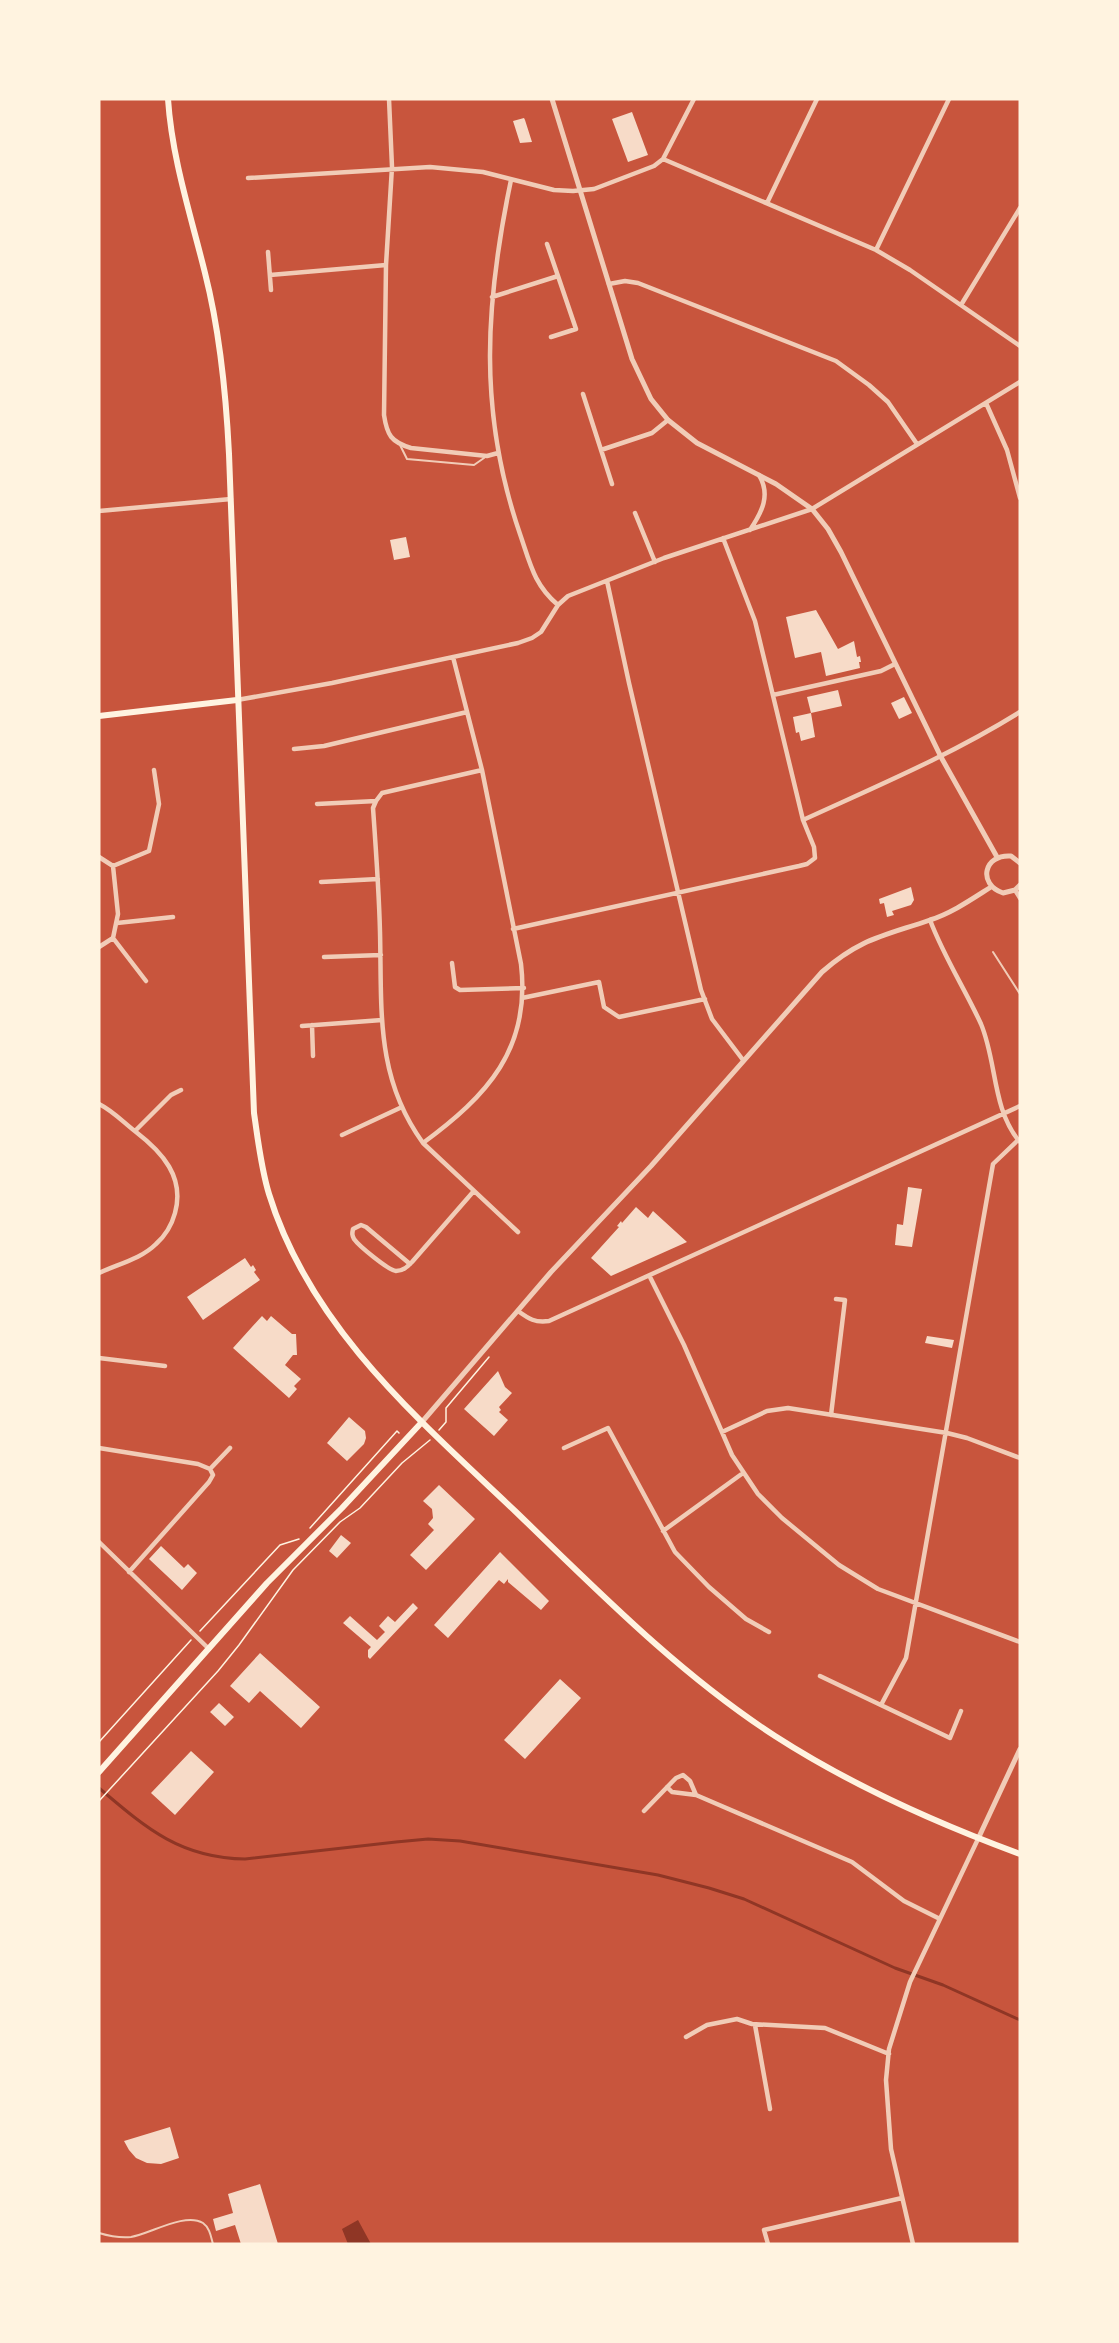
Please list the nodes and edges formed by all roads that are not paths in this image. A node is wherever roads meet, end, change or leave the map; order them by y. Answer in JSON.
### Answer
{"nodes":[{"id":1,"x":168,"y":99,"type":"edge"},
{"id":2,"x":388,"y":99,"type":"edge"},
{"id":3,"x":552,"y":99,"type":"edge"},
{"id":4,"x":694,"y":99,"type":"edge"},
{"id":5,"x":817,"y":99,"type":"edge"},
{"id":6,"x":950,"y":99,"type":"edge"},
{"id":7,"x":663,"y":159,"type":"junction"},
{"id":8,"x":392,"y":167,"type":"junction"},
{"id":9,"x":248,"y":178,"type":"dead end"},
{"id":10,"x":511,"y":180,"type":"junction"},
{"id":11,"x":580,"y":191,"type":"junction"},
{"id":12,"x":767,"y":203,"type":"junction"},
{"id":13,"x":1020,"y":208,"type":"edge"},
{"id":14,"x":547,"y":244,"type":"dead end"},
{"id":15,"x":876,"y":250,"type":"junction"},
{"id":16,"x":268,"y":252,"type":"dead end"},
{"id":17,"x":386,"y":265,"type":"junction"},
{"id":18,"x":270,"y":275,"type":"junction"},
{"id":19,"x":558,"y":276,"type":"junction"},
{"id":20,"x":609,"y":284,"type":"junction"},
{"id":21,"x":271,"y":290,"type":"dead end"},
{"id":22,"x":492,"y":297,"type":"junction"},
{"id":23,"x":961,"y":305,"type":"junction"},
{"id":24,"x":551,"y":337,"type":"dead end"},
{"id":25,"x":1020,"y":346,"type":"edge"},
{"id":26,"x":1020,"y":382,"type":"edge"},
{"id":27,"x":584,"y":394,"type":"dead end"},
{"id":28,"x":986,"y":403,"type":"junction"},
{"id":29,"x":668,"y":420,"type":"junction"},
{"id":30,"x":917,"y":444,"type":"junction"},
{"id":31,"x":400,"y":445,"type":"junction"},
{"id":32,"x":601,"y":450,"type":"junction"},
{"id":33,"x":498,"y":453,"type":"junction"},
{"id":34,"x":486,"y":456,"type":"junction"},
{"id":35,"x":759,"y":475,"type":"junction"},
{"id":36,"x":612,"y":484,"type":"dead end"},
{"id":37,"x":1020,"y":498,"type":"edge"},
{"id":38,"x":231,"y":500,"type":"junction"},
{"id":39,"x":812,"y":509,"type":"junction"},
{"id":40,"x":99,"y":511,"type":"edge"},
{"id":41,"x":635,"y":513,"type":"dead end"},
{"id":42,"x":750,"y":530,"type":"junction"},
{"id":43,"x":723,"y":538,"type":"junction"},
{"id":44,"x":655,"y":562,"type":"junction"},
{"id":45,"x":607,"y":580,"type":"junction"},
{"id":46,"x":558,"y":605,"type":"junction"},
{"id":47,"x":453,"y":657,"type":"junction"},
{"id":48,"x":895,"y":664,"type":"junction"},
{"id":49,"x":773,"y":695,"type":"junction"},
{"id":50,"x":237,"y":700,"type":"junction"},
{"id":51,"x":468,"y":712,"type":"junction"},
{"id":52,"x":1020,"y":712,"type":"edge"},
{"id":53,"x":99,"y":716,"type":"edge"},
{"id":54,"x":294,"y":749,"type":"dead end"},
{"id":55,"x":941,"y":757,"type":"junction"},
{"id":56,"x":154,"y":770,"type":"dead end"},
{"id":57,"x":482,"y":770,"type":"junction"},
{"id":58,"x":376,"y":801,"type":"junction"},
{"id":59,"x":317,"y":804,"type":"dead end"},
{"id":60,"x":803,"y":820,"type":"junction"},
{"id":61,"x":99,"y":857,"type":"edge"},
{"id":62,"x":997,"y":857,"type":"junction"},
{"id":63,"x":1020,"y":863,"type":"edge"},
{"id":64,"x":112,"y":866,"type":"junction"},
{"id":65,"x":378,"y":879,"type":"junction"},
{"id":66,"x":321,"y":882,"type":"dead end"},
{"id":67,"x":991,"y":887,"type":"junction"},
{"id":68,"x":1018,"y":888,"type":"edge"},
{"id":69,"x":680,"y":893,"type":"junction"},
{"id":70,"x":1020,"y":898,"type":"edge"},
{"id":71,"x":173,"y":916,"type":"dead end"},
{"id":72,"x":930,"y":920,"type":"junction"},
{"id":73,"x":117,"y":923,"type":"junction"},
{"id":74,"x":513,"y":929,"type":"junction"},
{"id":75,"x":113,"y":938,"type":"junction"},
{"id":76,"x":99,"y":947,"type":"edge"},
{"id":77,"x":993,"y":952,"type":"dead end"},
{"id":78,"x":381,"y":955,"type":"junction"},
{"id":79,"x":324,"y":957,"type":"dead end"},
{"id":80,"x":452,"y":963,"type":"dead end"},
{"id":81,"x":146,"y":981,"type":"dead end"},
{"id":82,"x":524,"y":988,"type":"junction"},
{"id":83,"x":1020,"y":994,"type":"edge"},
{"id":84,"x":522,"y":998,"type":"junction"},
{"id":85,"x":705,"y":999,"type":"junction"},
{"id":86,"x":382,"y":1020,"type":"junction"},
{"id":87,"x":312,"y":1025,"type":"junction"},
{"id":88,"x":302,"y":1026,"type":"dead end"},
{"id":89,"x":313,"y":1056,"type":"dead end"},
{"id":90,"x":743,"y":1060,"type":"junction"},
{"id":91,"x":181,"y":1090,"type":"dead end"},
{"id":92,"x":99,"y":1104,"type":"edge"},
{"id":93,"x":402,"y":1107,"type":"junction"},
{"id":94,"x":1020,"y":1107,"type":"edge"},
{"id":95,"x":1002,"y":1115,"type":"junction"},
{"id":96,"x":135,"y":1131,"type":"junction"},
{"id":97,"x":342,"y":1135,"type":"dead end"},
{"id":98,"x":1019,"y":1141,"type":"edge"},
{"id":99,"x":423,"y":1143,"type":"junction"},
{"id":100,"x":473,"y":1192,"type":"junction"},
{"id":101,"x":518,"y":1233,"type":"dead end"},
{"id":102,"x":410,"y":1264,"type":"junction"},
{"id":103,"x":99,"y":1273,"type":"edge"},
{"id":104,"x":650,"y":1277,"type":"junction"},
{"id":105,"x":836,"y":1299,"type":"dead end"},
{"id":106,"x":518,"y":1311,"type":"junction"},
{"id":107,"x":99,"y":1358,"type":"edge"},
{"id":108,"x":165,"y":1366,"type":"dead end"},
{"id":109,"x":831,"y":1415,"type":"junction"},
{"id":110,"x":422,"y":1422,"type":"junction"},
{"id":111,"x":722,"y":1432,"type":"junction"},
{"id":112,"x":946,"y":1433,"type":"junction"},
{"id":113,"x":99,"y":1448,"type":"edge"},
{"id":114,"x":230,"y":1448,"type":"dead end"},
{"id":115,"x":564,"y":1448,"type":"dead end"},
{"id":116,"x":1020,"y":1458,"type":"edge"},
{"id":117,"x":210,"y":1469,"type":"junction"},
{"id":118,"x":743,"y":1473,"type":"junction"},
{"id":119,"x":663,"y":1531,"type":"junction"},
{"id":120,"x":99,"y":1542,"type":"edge"},
{"id":121,"x":129,"y":1572,"type":"junction"},
{"id":122,"x":916,"y":1604,"type":"junction"},
{"id":123,"x":769,"y":1632,"type":"dead end"},
{"id":124,"x":1020,"y":1642,"type":"edge"},
{"id":125,"x":209,"y":1649,"type":"junction"},
{"id":126,"x":820,"y":1676,"type":"dead end"},
{"id":127,"x":881,"y":1705,"type":"junction"},
{"id":128,"x":961,"y":1711,"type":"dead end"},
{"id":129,"x":1020,"y":1749,"type":"edge"},
{"id":130,"x":99,"y":1772,"type":"edge"},
{"id":131,"x":667,"y":1786,"type":"junction"},
{"id":132,"x":696,"y":1795,"type":"junction"},
{"id":133,"x":644,"y":1811,"type":"dead end"},
{"id":134,"x":978,"y":1839,"type":"junction"},
{"id":135,"x":1020,"y":1854,"type":"edge"},
{"id":136,"x":940,"y":1918,"type":"junction"},
{"id":137,"x":755,"y":2025,"type":"junction"},
{"id":138,"x":686,"y":2037,"type":"dead end"},
{"id":139,"x":889,"y":2054,"type":"junction"},
{"id":140,"x":770,"y":2109,"type":"dead end"},
{"id":141,"x":902,"y":2198,"type":"junction"},
{"id":142,"x":99,"y":2233,"type":"edge"},
{"id":143,"x":213,"y":2244,"type":"edge"},
{"id":144,"x":768,"y":2244,"type":"edge"},
{"id":145,"x":913,"y":2244,"type":"edge"}],
"edges":[{"from":1,"to":38,"type":"main road"},
{"from":2,"to":8,"type":"street"},
{"from":3,"to":11,"type":"street"},
{"from":4,"to":7,"type":"street"},
{"from":5,"to":12,"type":"street"},
{"from":6,"to":15,"type":"street"},
{"from":7,"to":11,"type":"street"},
{"from":7,"to":12,"type":"street"},
{"from":8,"to":9,"type":"street"},
{"from":8,"to":10,"type":"street"},
{"from":8,"to":17,"type":"street"},
{"from":10,"to":11,"type":"street"},
{"from":10,"to":22,"type":"street"},
{"from":11,"to":20,"type":"street"},
{"from":12,"to":15,"type":"street"},
{"from":13,"to":23,"type":"street"},
{"from":14,"to":19,"type":"street"},
{"from":15,"to":23,"type":"street"},
{"from":16,"to":18,"type":"street"},
{"from":17,"to":18,"type":"street"},
{"from":17,"to":31,"type":"street"},
{"from":18,"to":21,"type":"street"},
{"from":19,"to":22,"type":"street"},
{"from":19,"to":24,"type":"street"},
{"from":20,"to":29,"type":"street"},
{"from":20,"to":30,"type":"street"},
{"from":22,"to":33,"type":"street"},
{"from":23,"to":25,"type":"street"},
{"from":26,"to":28,"type":"street"},
{"from":27,"to":32,"type":"street"},
{"from":28,"to":30,"type":"street"},
{"from":28,"to":37,"type":"street"},
{"from":29,"to":32,"type":"street"},
{"from":29,"to":35,"type":"street"},
{"from":30,"to":39,"type":"street"},
{"from":31,"to":34,"type":"street"},
{"from":31,"to":34,"type":"lane"},
{"from":32,"to":36,"type":"street"},
{"from":33,"to":34,"type":"street"},
{"from":33,"to":46,"type":"street"},
{"from":35,"to":39,"type":"street"},
{"from":35,"to":42,"type":"street"},
{"from":38,"to":40,"type":"street"},
{"from":38,"to":50,"type":"main road"},
{"from":39,"to":42,"type":"street"},
{"from":39,"to":48,"type":"street"},
{"from":41,"to":44,"type":"street"},
{"from":42,"to":43,"type":"street"},
{"from":43,"to":44,"type":"street"},
{"from":43,"to":49,"type":"street"},
{"from":44,"to":45,"type":"street"},
{"from":45,"to":46,"type":"street"},
{"from":45,"to":69,"type":"street"},
{"from":46,"to":47,"type":"street"},
{"from":47,"to":50,"type":"street"},
{"from":47,"to":51,"type":"street"},
{"from":48,"to":49,"type":"street"},
{"from":48,"to":55,"type":"street"},
{"from":49,"to":60,"type":"street"},
{"from":50,"to":53,"type":"main road"},
{"from":50,"to":110,"type":"main road"},
{"from":51,"to":54,"type":"street"},
{"from":51,"to":57,"type":"street"},
{"from":52,"to":55,"type":"street"},
{"from":55,"to":60,"type":"street"},
{"from":55,"to":62,"type":"street"},
{"from":56,"to":64,"type":"street"},
{"from":57,"to":58,"type":"street"},
{"from":57,"to":74,"type":"street"},
{"from":58,"to":59,"type":"street"},
{"from":58,"to":65,"type":"street"},
{"from":60,"to":69,"type":"street"},
{"from":61,"to":64,"type":"street"},
{"from":62,"to":63,"type":"street"},
{"from":62,"to":67,"type":"street"},
{"from":64,"to":73,"type":"street"},
{"from":65,"to":66,"type":"street"},
{"from":65,"to":78,"type":"street"},
{"from":67,"to":68,"type":"street"},
{"from":67,"to":72,"type":"street"},
{"from":68,"to":70,"type":"street"},
{"from":69,"to":74,"type":"street"},
{"from":69,"to":85,"type":"street"},
{"from":71,"to":73,"type":"street"},
{"from":72,"to":90,"type":"street"},
{"from":72,"to":95,"type":"street"},
{"from":73,"to":75,"type":"street"},
{"from":74,"to":82,"type":"street"},
{"from":75,"to":76,"type":"street"},
{"from":75,"to":81,"type":"street"},
{"from":77,"to":83,"type":"lane"},
{"from":78,"to":79,"type":"street"},
{"from":78,"to":86,"type":"street"},
{"from":80,"to":82,"type":"street"},
{"from":82,"to":84,"type":"street"},
{"from":84,"to":85,"type":"street"},
{"from":84,"to":99,"type":"street"},
{"from":85,"to":90,"type":"street"},
{"from":86,"to":87,"type":"street"},
{"from":86,"to":93,"type":"street"},
{"from":87,"to":88,"type":"street"},
{"from":87,"to":89,"type":"street"},
{"from":90,"to":106,"type":"street"},
{"from":91,"to":96,"type":"street"},
{"from":92,"to":96,"type":"street"},
{"from":93,"to":97,"type":"street"},
{"from":93,"to":99,"type":"street"},
{"from":94,"to":95,"type":"street"},
{"from":95,"to":98,"type":"street"},
{"from":95,"to":104,"type":"street"},
{"from":96,"to":103,"type":"street"},
{"from":98,"to":112,"type":"street"},
{"from":99,"to":100,"type":"street"},
{"from":100,"to":101,"type":"street"},
{"from":100,"to":102,"type":"street"},
{"from":102,"to":102,"type":"street"},
{"from":104,"to":106,"type":"street"},
{"from":104,"to":111,"type":"street"},
{"from":105,"to":109,"type":"street"},
{"from":106,"to":110,"type":"street"},
{"from":107,"to":108,"type":"street"},
{"from":109,"to":111,"type":"street"},
{"from":109,"to":112,"type":"street"},
{"from":110,"to":125,"type":"main road"},
{"from":110,"to":134,"type":"main road"},
{"from":111,"to":118,"type":"street"},
{"from":112,"to":116,"type":"street"},
{"from":112,"to":122,"type":"street"},
{"from":113,"to":117,"type":"street"},
{"from":114,"to":117,"type":"street"},
{"from":115,"to":119,"type":"street"},
{"from":117,"to":121,"type":"street"},
{"from":118,"to":119,"type":"street"},
{"from":118,"to":122,"type":"street"},
{"from":119,"to":123,"type":"street"},
{"from":120,"to":121,"type":"street"},
{"from":121,"to":125,"type":"street"},
{"from":122,"to":124,"type":"street"},
{"from":122,"to":127,"type":"street"},
{"from":125,"to":130,"type":"main road"},
{"from":126,"to":127,"type":"street"},
{"from":127,"to":128,"type":"street"},
{"from":129,"to":134,"type":"street"},
{"from":131,"to":132,"type":"street"},
{"from":131,"to":132,"type":"street"},
{"from":131,"to":133,"type":"street"},
{"from":132,"to":136,"type":"street"},
{"from":134,"to":135,"type":"main road"},
{"from":134,"to":136,"type":"street"},
{"from":136,"to":139,"type":"street"},
{"from":137,"to":138,"type":"street"},
{"from":137,"to":139,"type":"street"},
{"from":137,"to":140,"type":"street"},
{"from":139,"to":141,"type":"street"},
{"from":141,"to":144,"type":"street"},
{"from":141,"to":145,"type":"street"},
{"from":142,"to":143,"type":"lane"}]}
